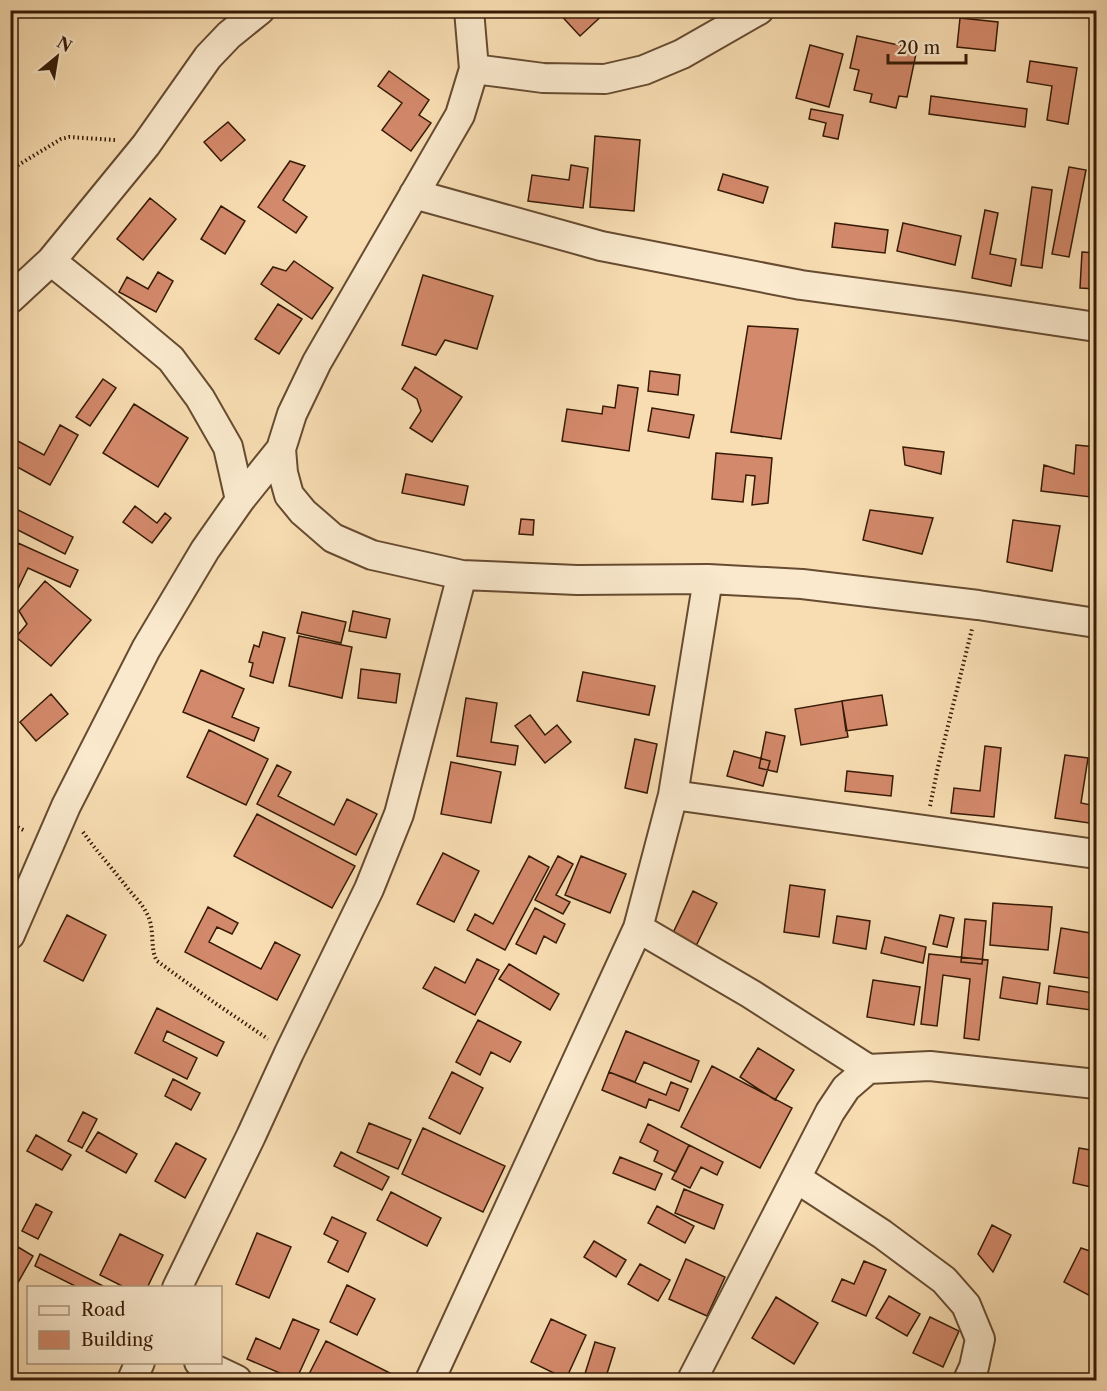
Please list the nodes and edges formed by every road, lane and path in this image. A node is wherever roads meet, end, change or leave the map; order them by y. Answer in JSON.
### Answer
{"nodes":[{"id":1,"x":260,"y":10,"type":"edge"},
{"id":2,"x":469,"y":10,"type":"edge"},
{"id":3,"x":759,"y":10,"type":"edge"},
{"id":4,"x":474,"y":69,"type":"junction"},
{"id":5,"x":146,"y":145,"type":"junction"},
{"id":6,"x":10,"y":170,"type":"edge"},
{"id":7,"x":414,"y":194,"type":"junction"},
{"id":8,"x":51,"y":261,"type":"junction"},
{"id":9,"x":10,"y":299,"type":"edge"},
{"id":10,"x":1096,"y":327,"type":"edge"},
{"id":11,"x":281,"y":449,"type":"junction"},
{"id":12,"x":240,"y":500,"type":"junction"},
{"id":13,"x":462,"y":575,"type":"junction"},
{"id":14,"x":708,"y":579,"type":"junction"},
{"id":15,"x":978,"y":605,"type":"junction"},
{"id":16,"x":1096,"y":623,"type":"edge"},
{"id":17,"x":673,"y":795,"type":"junction"},
{"id":18,"x":66,"y":806,"type":"junction"},
{"id":19,"x":925,"y":830,"type":"junction"},
{"id":20,"x":1096,"y":854,"type":"edge"},
{"id":21,"x":638,"y":928,"type":"junction"},
{"id":22,"x":10,"y":935,"type":"edge"},
{"id":23,"x":289,"y":1053,"type":"junction"},
{"id":24,"x":868,"y":1069,"type":"junction"},
{"id":25,"x":1096,"y":1084,"type":"edge"},
{"id":26,"x":796,"y":1178,"type":"junction"},
{"id":27,"x":177,"y":1286,"type":"edge"},
{"id":28,"x":139,"y":1364,"type":"edge"},
{"id":29,"x":203,"y":1364,"type":"edge"},
{"id":30,"x":132,"y":1380,"type":"edge"},
{"id":31,"x":237,"y":1380,"type":"edge"},
{"id":32,"x":430,"y":1380,"type":"edge"},
{"id":33,"x":692,"y":1380,"type":"edge"},
{"id":34,"x":968,"y":1380,"type":"edge"}],
"edges":[{"from":1,"to":5,"type":"street"},
{"from":2,"to":4,"type":"street"},
{"from":3,"to":4,"type":"street"},
{"from":4,"to":7,"type":"street"},
{"from":5,"to":6,"type":"path"},
{"from":5,"to":8,"type":"street"},
{"from":7,"to":10,"type":"street"},
{"from":7,"to":11,"type":"street"},
{"from":8,"to":9,"type":"street"},
{"from":8,"to":12,"type":"street"},
{"from":11,"to":12,"type":"street"},
{"from":11,"to":13,"type":"street"},
{"from":12,"to":18,"type":"street"},
{"from":13,"to":14,"type":"street"},
{"from":13,"to":23,"type":"street"},
{"from":14,"to":15,"type":"street"},
{"from":14,"to":17,"type":"street"},
{"from":15,"to":16,"type":"street"},
{"from":15,"to":19,"type":"path"},
{"from":17,"to":19,"type":"street"},
{"from":17,"to":21,"type":"street"},
{"from":18,"to":22,"type":"street"},
{"from":18,"to":23,"type":"path"},
{"from":19,"to":20,"type":"street"},
{"from":21,"to":24,"type":"street"},
{"from":21,"to":32,"type":"street"},
{"from":23,"to":27,"type":"street"},
{"from":24,"to":25,"type":"street"},
{"from":24,"to":26,"type":"street"},
{"from":26,"to":33,"type":"street"},
{"from":26,"to":34,"type":"street"},
{"from":28,"to":30,"type":"street"},
{"from":29,"to":31,"type":"street"}]}
